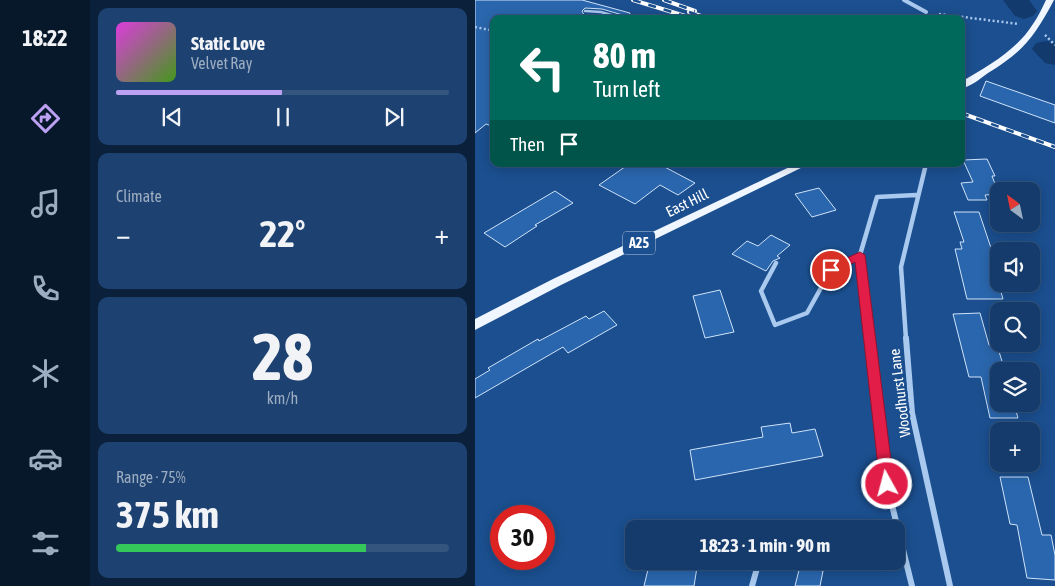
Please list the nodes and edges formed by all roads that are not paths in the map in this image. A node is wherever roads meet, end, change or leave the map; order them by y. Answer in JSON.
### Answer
{"nodes":[{"id":1,"x":904,"y":0,"type":"edge"},
{"id":2,"x":1049,"y":0,"type":"edge"},
{"id":3,"x":585,"y":11,"type":"dead end"},
{"id":4,"x":926,"y":12,"type":"road end"},
{"id":5,"x":611,"y":15,"type":"edge"},
{"id":6,"x":965,"y":84,"type":"edge"},
{"id":7,"x":799,"y":167,"type":"edge"},
{"id":8,"x":925,"y":167,"type":"edge"},
{"id":9,"x":917,"y":195,"type":"junction"},
{"id":10,"x":860,"y":255,"type":"junction"},
{"id":11,"x":776,"y":263,"type":"dead end"},
{"id":12,"x":475,"y":325,"type":"edge"},
{"id":13,"x":756,"y":570,"type":"edge"},
{"id":14,"x":752,"y":586,"type":"edge"},
{"id":15,"x":912,"y":586,"type":"edge"},
{"id":16,"x":950,"y":586,"type":"edge"}],
"edges":[{"from":1,"to":4,"type":"street"},
{"from":2,"to":6,"type":"main road"},
{"from":3,"to":5,"type":"lane"},
{"from":7,"to":12,"type":"main road","name":"East Hill","number":"A25"},
{"from":8,"to":9,"type":"street","name":"Woodhurst Lane"},
{"from":9,"to":10,"type":"street","name":"Woodhurst Lane"},
{"from":9,"to":16,"type":"street","name":"Woodhurst Lane"},
{"from":10,"to":11,"type":"street"},
{"from":10,"to":15,"type":"street","name":"Woodhurst Lane"},
{"from":13,"to":14,"type":"street"}]}
